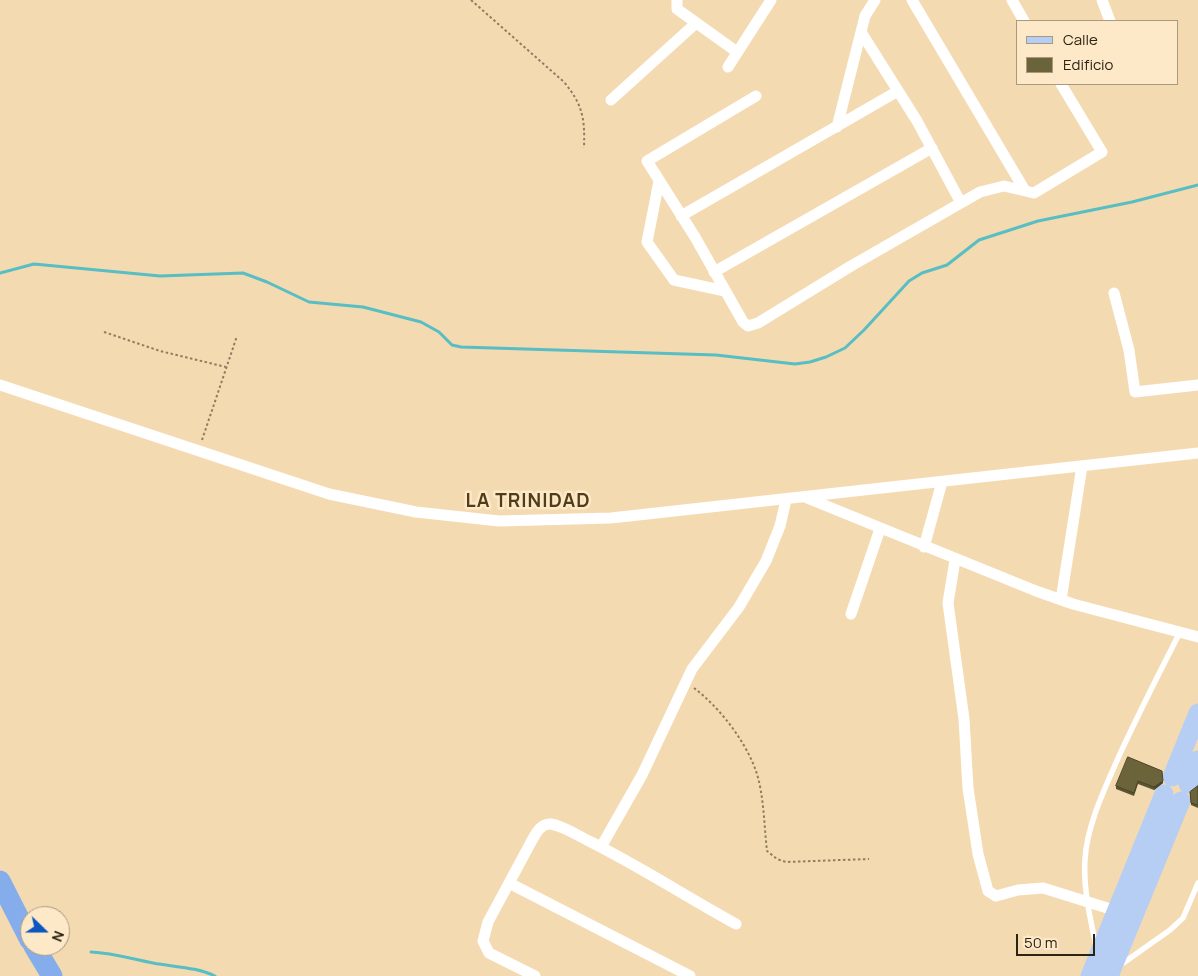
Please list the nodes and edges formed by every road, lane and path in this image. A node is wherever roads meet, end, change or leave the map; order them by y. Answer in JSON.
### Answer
{"nodes":[{"id":1,"x":471,"y":0,"type":"edge"},
{"id":2,"x":677,"y":0,"type":"edge"},
{"id":3,"x":771,"y":0,"type":"edge"},
{"id":4,"x":874,"y":0,"type":"edge"},
{"id":5,"x":912,"y":0,"type":"edge"},
{"id":6,"x":1012,"y":0,"type":"edge"},
{"id":7,"x":1102,"y":0,"type":"edge"},
{"id":8,"x":1023,"y":20,"type":"edge"},
{"id":9,"x":1110,"y":20,"type":"edge"},
{"id":10,"x":695,"y":24,"type":"junction"},
{"id":11,"x":861,"y":32,"type":"junction"},
{"id":12,"x":737,"y":52,"type":"junction"},
{"id":13,"x":728,"y":67,"type":"dead end"},
{"id":14,"x":1062,"y":85,"type":"edge"},
{"id":15,"x":898,"y":91,"type":"junction"},
{"id":16,"x":756,"y":96,"type":"dead end"},
{"id":17,"x":611,"y":100,"type":"dead end"},
{"id":18,"x":837,"y":128,"type":"junction"},
{"id":19,"x":584,"y":148,"type":"dead end"},
{"id":20,"x":932,"y":148,"type":"junction"},
{"id":21,"x":659,"y":181,"type":"junction"},
{"id":22,"x":1024,"y":190,"type":"junction"},
{"id":23,"x":961,"y":203,"type":"junction"},
{"id":24,"x":681,"y":216,"type":"junction"},
{"id":25,"x":714,"y":272,"type":"junction"},
{"id":26,"x":726,"y":292,"type":"junction"},
{"id":27,"x":1114,"y":293,"type":"dead end"},
{"id":28,"x":104,"y":332,"type":"dead end"},
{"id":29,"x":237,"y":336,"type":"dead end"},
{"id":30,"x":226,"y":367,"type":"junction"},
{"id":31,"x":0,"y":385,"type":"edge"},
{"id":32,"x":1198,"y":385,"type":"edge"},
{"id":33,"x":198,"y":452,"type":"junction"},
{"id":34,"x":1198,"y":453,"type":"edge"},
{"id":35,"x":1082,"y":466,"type":"junction"},
{"id":36,"x":942,"y":482,"type":"junction"},
{"id":37,"x":806,"y":498,"type":"junction"},
{"id":38,"x":786,"y":500,"type":"junction"},
{"id":39,"x":880,"y":529,"type":"junction"},
{"id":40,"x":924,"y":547,"type":"junction"},
{"id":41,"x":955,"y":560,"type":"junction"},
{"id":42,"x":1061,"y":600,"type":"junction"},
{"id":43,"x":851,"y":614,"type":"dead end"},
{"id":44,"x":1180,"y":632,"type":"junction"},
{"id":45,"x":1198,"y":636,"type":"edge"},
{"id":46,"x":686,"y":682,"type":"junction"},
{"id":47,"x":1198,"y":714,"type":"edge"},
{"id":48,"x":1198,"y":760,"type":"edge"},
{"id":49,"x":1176,"y":789,"type":"junction"},
{"id":50,"x":601,"y":848,"type":"junction"},
{"id":51,"x":869,"y":859,"type":"dead end"},
{"id":52,"x":1145,"y":864,"type":"junction"},
{"id":53,"x":0,"y":881,"type":"edge"},
{"id":54,"x":509,"y":883,"type":"junction"},
{"id":55,"x":1198,"y":883,"type":"edge"},
{"id":56,"x":1087,"y":902,"type":"junction"},
{"id":57,"x":1117,"y":911,"type":"junction"},
{"id":58,"x":20,"y":920,"type":"edge"},
{"id":59,"x":736,"y":924,"type":"dead end"},
{"id":60,"x":38,"y":956,"type":"edge"},
{"id":61,"x":40,"y":956,"type":"edge"},
{"id":62,"x":1098,"y":957,"type":"junction"},
{"id":63,"x":1110,"y":974,"type":"edge"},
{"id":64,"x":48,"y":976,"type":"edge"},
{"id":65,"x":52,"y":976,"type":"edge"},
{"id":66,"x":535,"y":976,"type":"edge"},
{"id":67,"x":690,"y":976,"type":"edge"},
{"id":68,"x":1090,"y":976,"type":"edge"}],
"edges":[{"from":1,"to":19,"type":"path"},
{"from":2,"to":10,"type":"street"},
{"from":3,"to":12,"type":"street"},
{"from":4,"to":11,"type":"street"},
{"from":5,"to":22,"type":"street"},
{"from":6,"to":8,"type":"street"},
{"from":7,"to":9,"type":"street"},
{"from":10,"to":12,"type":"street"},
{"from":10,"to":17,"type":"street"},
{"from":11,"to":15,"type":"street"},
{"from":11,"to":18,"type":"street"},
{"from":12,"to":13,"type":"street"},
{"from":14,"to":22,"type":"street"},
{"from":15,"to":18,"type":"street"},
{"from":15,"to":20,"type":"street"},
{"from":16,"to":21,"type":"street"},
{"from":18,"to":24,"type":"street"},
{"from":20,"to":23,"type":"street"},
{"from":20,"to":25,"type":"street"},
{"from":21,"to":24,"type":"street"},
{"from":21,"to":26,"type":"street"},
{"from":22,"to":23,"type":"street"},
{"from":23,"to":26,"type":"street"},
{"from":24,"to":25,"type":"street"},
{"from":25,"to":26,"type":"street"},
{"from":27,"to":32,"type":"street"},
{"from":28,"to":30,"type":"path"},
{"from":29,"to":30,"type":"path"},
{"from":30,"to":33,"type":"path"},
{"from":31,"to":33,"type":"street"},
{"from":33,"to":38,"type":"street"},
{"from":34,"to":35,"type":"street"},
{"from":35,"to":36,"type":"street"},
{"from":35,"to":42,"type":"street"},
{"from":36,"to":37,"type":"street"},
{"from":36,"to":40,"type":"street"},
{"from":37,"to":38,"type":"street"},
{"from":37,"to":39,"type":"street"},
{"from":38,"to":46,"type":"street"},
{"from":39,"to":40,"type":"street"},
{"from":39,"to":43,"type":"street"},
{"from":40,"to":41,"type":"street"},
{"from":41,"to":42,"type":"street"},
{"from":41,"to":56,"type":"street"},
{"from":42,"to":44,"type":"street"},
{"from":44,"to":45,"type":"street"},
{"from":44,"to":56,"type":"lane"},
{"from":46,"to":50,"type":"street"},
{"from":46,"to":51,"type":"path"},
{"from":47,"to":49,"type":"main road"},
{"from":48,"to":49,"type":"main road"},
{"from":49,"to":52,"type":"main road"},
{"from":50,"to":54,"type":"street"},
{"from":50,"to":59,"type":"street"},
{"from":52,"to":57,"type":"main road"},
{"from":52,"to":63,"type":"main road"},
{"from":53,"to":58,"type":"highway"},
{"from":54,"to":66,"type":"street"},
{"from":54,"to":67,"type":"street"},
{"from":55,"to":63,"type":"lane"},
{"from":56,"to":57,"type":"street"},
{"from":56,"to":62,"type":"lane"},
{"from":57,"to":62,"type":"main road"},
{"from":60,"to":64,"type":"highway"},
{"from":61,"to":65,"type":"highway"},
{"from":62,"to":68,"type":"main road"}]}
